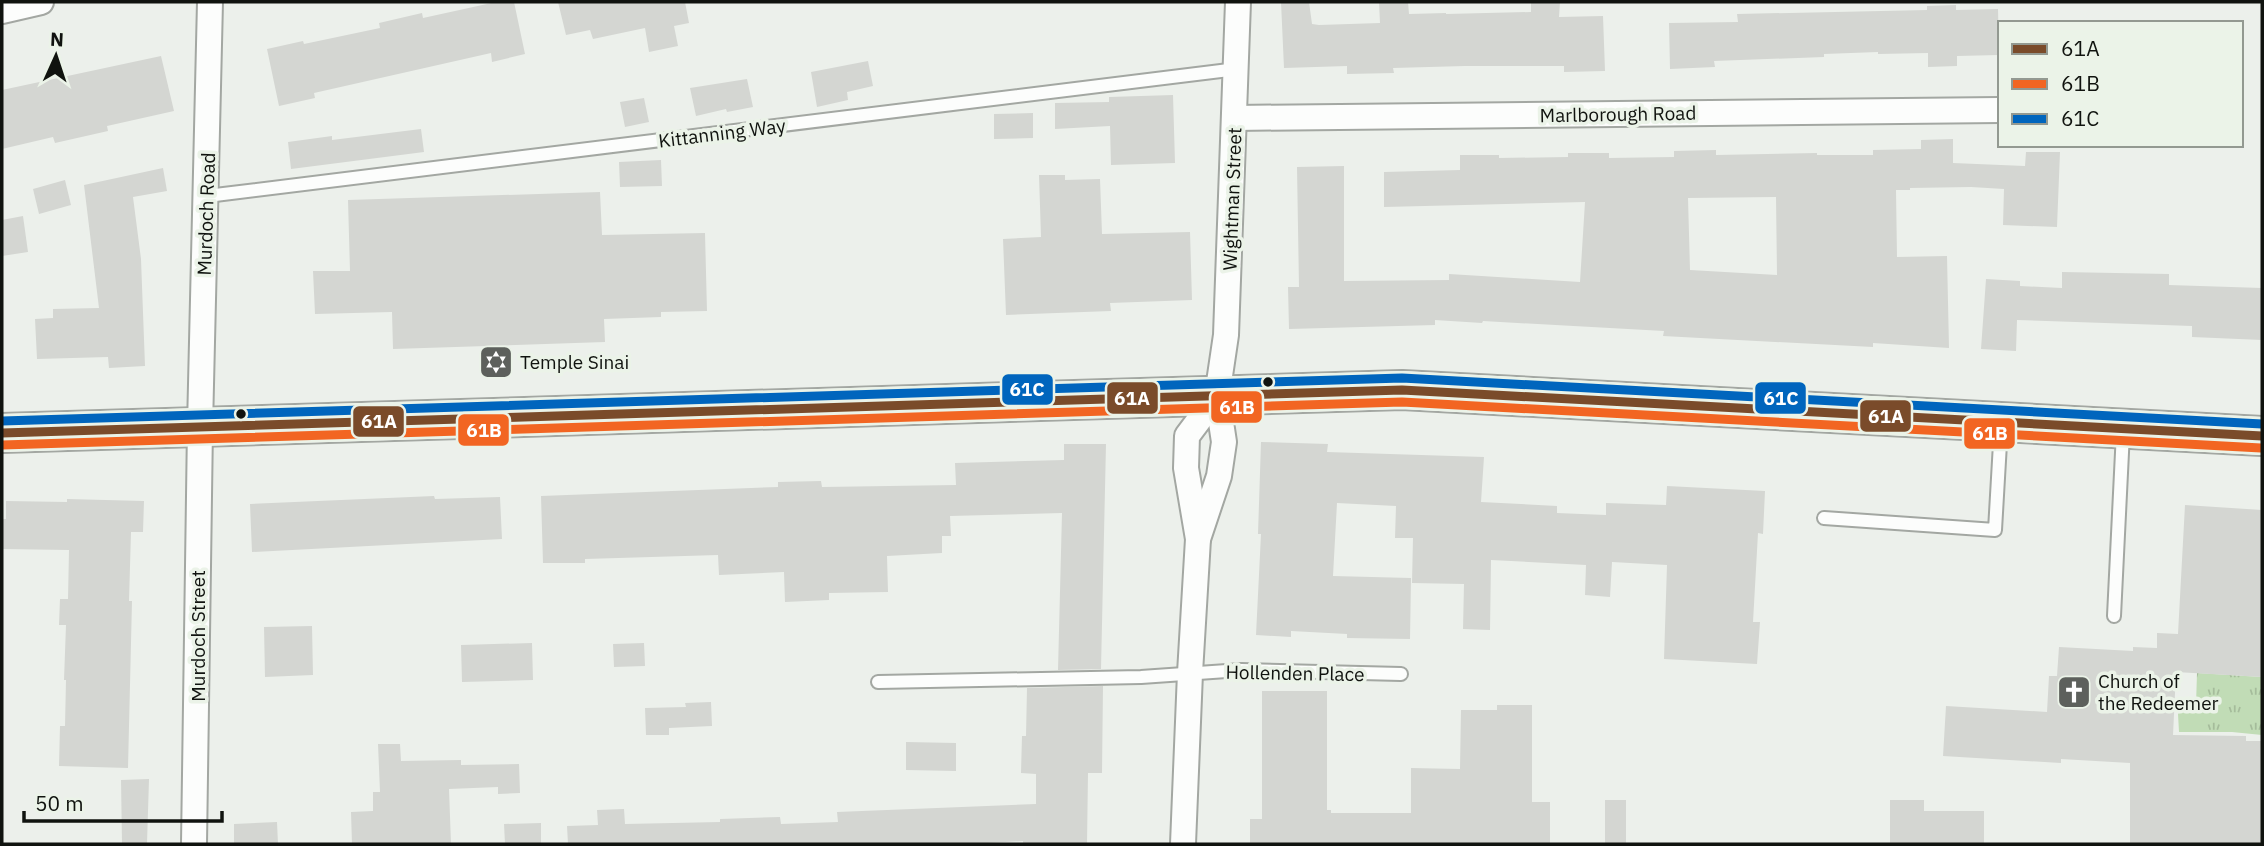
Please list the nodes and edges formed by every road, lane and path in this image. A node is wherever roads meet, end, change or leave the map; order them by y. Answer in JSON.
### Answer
{"nodes":[{"id":1,"x":41,"y":2,"type":"edge"},
{"id":2,"x":211,"y":2,"type":"edge"},
{"id":3,"x":1238,"y":2,"type":"edge"},
{"id":4,"x":2,"y":11,"type":"edge"},
{"id":5,"x":1237,"y":69,"type":"junction"},
{"id":6,"x":1998,"y":110,"type":"edge"},
{"id":7,"x":1235,"y":118,"type":"junction"},
{"id":8,"x":207,"y":196,"type":"junction"},
{"id":9,"x":1217,"y":396,"type":"junction"},
{"id":10,"x":2001,"y":422,"type":"junction"},
{"id":11,"x":200,"y":427,"type":"junction"},
{"id":12,"x":2123,"y":428,"type":"junction"},
{"id":13,"x":2,"y":433,"type":"edge"},
{"id":14,"x":2262,"y":436,"type":"edge"},
{"id":15,"x":1824,"y":518,"type":"dead end"},
{"id":16,"x":1198,"y":539,"type":"junction"},
{"id":17,"x":2114,"y":616,"type":"dead end"},
{"id":18,"x":1190,"y":673,"type":"junction"},
{"id":19,"x":1401,"y":674,"type":"dead end"},
{"id":20,"x":878,"y":682,"type":"dead end"},
{"id":21,"x":194,"y":844,"type":"edge"},
{"id":22,"x":1184,"y":844,"type":"edge"}],
"edges":[{"from":1,"to":4,"type":"street"},
{"from":2,"to":8,"type":"street","name":"Murdoch Road"},
{"from":3,"to":5,"type":"street","name":"Wightman Street"},
{"from":5,"to":7,"type":"street","name":"Wightman Street"},
{"from":5,"to":8,"type":"lane","name":"Kittanning Way"},
{"from":6,"to":7,"type":"street","name":"Marlborough Road"},
{"from":7,"to":9,"type":"street","name":"Wightman Street"},
{"from":8,"to":11,"type":"street","name":"Murdoch Road"},
{"from":9,"to":10,"type":"main road"},
{"from":9,"to":11,"type":"main road"},
{"from":9,"to":16,"type":"street","name":"Wightman Street"},
{"from":9,"to":16,"type":"street","name":"Wightman Street"},
{"from":10,"to":12,"type":"main road"},
{"from":10,"to":15,"type":"lane"},
{"from":11,"to":13,"type":"main road"},
{"from":11,"to":21,"type":"street","name":"Murdoch Street"},
{"from":12,"to":14,"type":"main road"},
{"from":12,"to":17,"type":"lane"},
{"from":16,"to":18,"type":"street","name":"Wightman Street"},
{"from":18,"to":19,"type":"lane","name":"Hollenden Place"},
{"from":18,"to":20,"type":"lane","name":"Hollenden Place"},
{"from":18,"to":22,"type":"street","name":"Wightman Street"}]}
